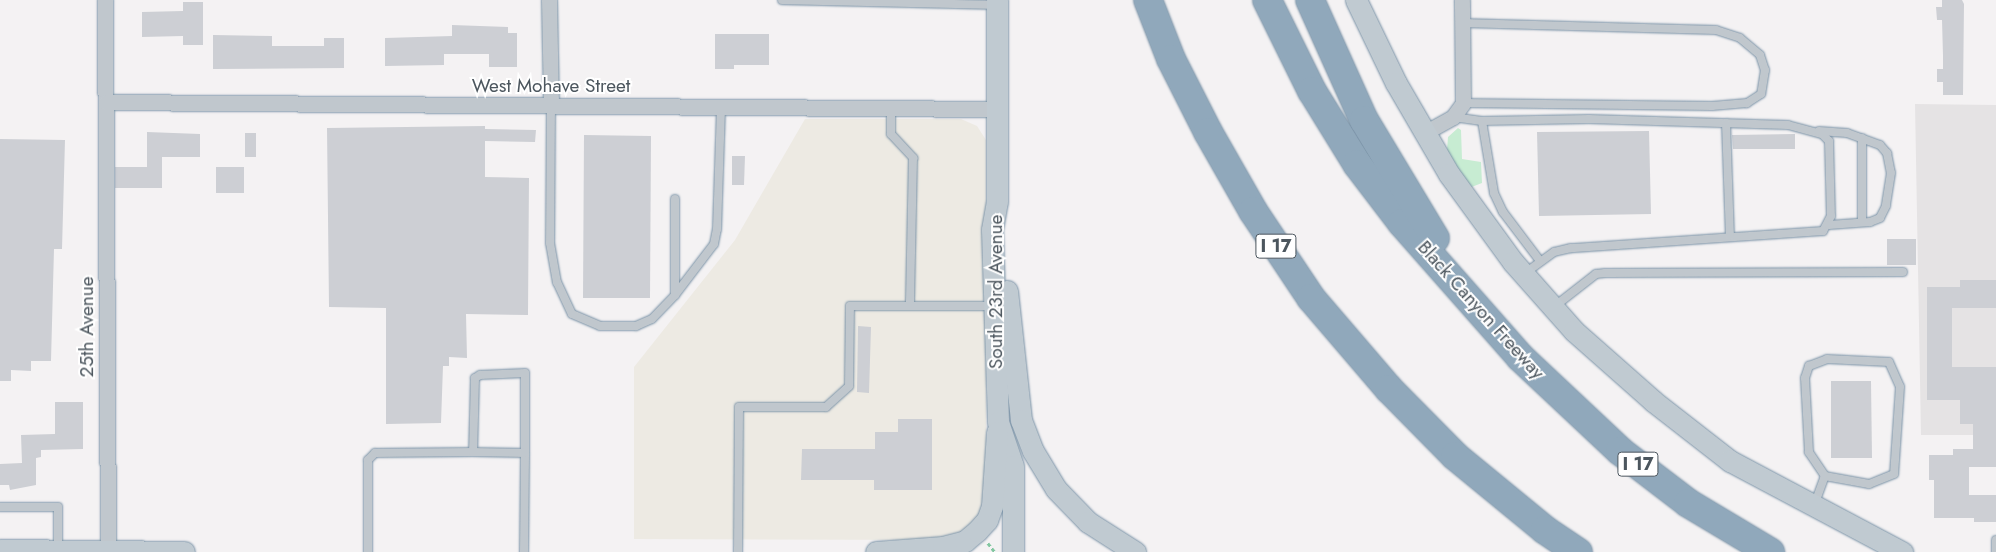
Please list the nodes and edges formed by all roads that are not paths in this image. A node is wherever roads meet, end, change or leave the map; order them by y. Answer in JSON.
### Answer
{"nodes":[{"id":1,"x":105,"y":0,"type":"edge"},
{"id":2,"x":549,"y":0,"type":"edge"},
{"id":3,"x":782,"y":0,"type":"edge"},
{"id":4,"x":1148,"y":0,"type":"edge"},
{"id":5,"x":1267,"y":0,"type":"edge"},
{"id":6,"x":1310,"y":0,"type":"edge"},
{"id":7,"x":1356,"y":0,"type":"edge"},
{"id":8,"x":1462,"y":0,"type":"edge"},
{"id":9,"x":997,"y":3,"type":"edge"},
{"id":10,"x":1462,"y":22,"type":"junction"},
{"id":11,"x":106,"y":102,"type":"junction"},
{"id":12,"x":1463,"y":103,"type":"junction"},
{"id":13,"x":551,"y":106,"type":"junction"},
{"id":14,"x":721,"y":107,"type":"junction"},
{"id":15,"x":891,"y":108,"type":"junction"},
{"id":16,"x":996,"y":109,"type":"junction"},
{"id":17,"x":1453,"y":117,"type":"junction"},
{"id":18,"x":1482,"y":120,"type":"junction"},
{"id":19,"x":1726,"y":123,"type":"junction"},
{"id":20,"x":1812,"y":130,"type":"junction"},
{"id":21,"x":1426,"y":132,"type":"junction"},
{"id":22,"x":1862,"y":138,"type":"junction"},
{"id":23,"x":675,"y":199,"type":"dead end"},
{"id":24,"x":997,"y":201,"type":"junction"},
{"id":25,"x":1495,"y":219,"type":"junction"},
{"id":26,"x":1862,"y":222,"type":"junction"},
{"id":27,"x":1829,"y":225,"type":"junction"},
{"id":28,"x":1730,"y":236,"type":"junction"},
{"id":29,"x":1540,"y":261,"type":"junction"},
{"id":30,"x":1903,"y":272,"type":"dead end"},
{"id":31,"x":1524,"y":275,"type":"junction"},
{"id":32,"x":675,"y":296,"type":"junction"},
{"id":33,"x":910,"y":306,"type":"junction"},
{"id":34,"x":994,"y":306,"type":"junction"},
{"id":35,"x":1553,"y":308,"type":"junction"},
{"id":36,"x":1520,"y":357,"type":"junction"},
{"id":37,"x":998,"y":422,"type":"junction"},
{"id":38,"x":473,"y":452,"type":"junction"},
{"id":39,"x":525,"y":453,"type":"junction"},
{"id":40,"x":1825,"y":476,"type":"junction"},
{"id":41,"x":0,"y":506,"type":"edge"},
{"id":42,"x":1814,"y":507,"type":"junction"},
{"id":43,"x":1996,"y":540,"type":"edge"},
{"id":44,"x":0,"y":550,"type":"edge"},
{"id":45,"x":58,"y":551,"type":"edge"},
{"id":46,"x":108,"y":552,"type":"edge"},
{"id":47,"x":184,"y":552,"type":"edge"},
{"id":48,"x":368,"y":552,"type":"edge"},
{"id":49,"x":524,"y":552,"type":"edge"},
{"id":50,"x":738,"y":552,"type":"edge"},
{"id":51,"x":876,"y":552,"type":"edge"},
{"id":52,"x":1014,"y":552,"type":"edge"},
{"id":53,"x":1136,"y":552,"type":"edge"},
{"id":54,"x":1578,"y":552,"type":"edge"},
{"id":55,"x":1770,"y":552,"type":"edge"},
{"id":56,"x":1902,"y":552,"type":"edge"},
{"id":57,"x":1996,"y":552,"type":"edge"}],
"edges":[{"from":1,"to":11,"type":"street","name":"25th Avenue"},
{"from":2,"to":13,"type":"street"},
{"from":3,"to":9,"type":"lane"},
{"from":4,"to":54,"type":"highway","number":"I 17"},
{"from":5,"to":36,"type":"highway","name":"Black Canyon Freeway","number":"I 17"},
{"from":6,"to":36,"type":"highway"},
{"from":7,"to":21,"type":"main road"},
{"from":8,"to":10,"type":"street"},
{"from":9,"to":16,"type":"main road","name":"South 23rd Avenue"},
{"from":10,"to":12,"type":"street"},
{"from":10,"to":12,"type":"lane"},
{"from":11,"to":13,"type":"street","name":"West Mohave Street"},
{"from":11,"to":46,"type":"street","name":"25th Avenue"},
{"from":12,"to":17,"type":"street"},
{"from":13,"to":14,"type":"street","name":"West Mohave Street"},
{"from":13,"to":32,"type":"lane"},
{"from":14,"to":15,"type":"street","name":"West Mohave Street"},
{"from":14,"to":32,"type":"lane"},
{"from":15,"to":16,"type":"street","name":"West Mohave Street"},
{"from":15,"to":33,"type":"lane"},
{"from":16,"to":24,"type":"main road","name":"South 23rd Avenue"},
{"from":17,"to":18,"type":"lane"},
{"from":17,"to":21,"type":"street"},
{"from":18,"to":19,"type":"lane"},
{"from":18,"to":25,"type":"lane"},
{"from":19,"to":20,"type":"lane"},
{"from":19,"to":28,"type":"lane"},
{"from":20,"to":22,"type":"lane"},
{"from":20,"to":27,"type":"lane"},
{"from":21,"to":25,"type":"main road"},
{"from":22,"to":26,"type":"lane"},
{"from":22,"to":26,"type":"lane"},
{"from":23,"to":32,"type":"lane"},
{"from":24,"to":34,"type":"main road","name":"South 23rd Avenue"},
{"from":24,"to":53,"type":"main road"},
{"from":25,"to":29,"type":"lane"},
{"from":25,"to":31,"type":"main road"},
{"from":26,"to":27,"type":"lane"},
{"from":27,"to":28,"type":"lane"},
{"from":28,"to":29,"type":"lane"},
{"from":29,"to":31,"type":"lane"},
{"from":30,"to":35,"type":"lane"},
{"from":31,"to":35,"type":"main road"},
{"from":33,"to":34,"type":"lane"},
{"from":33,"to":50,"type":"lane"},
{"from":34,"to":37,"type":"main road","name":"South 23rd Avenue"},
{"from":35,"to":42,"type":"main road"},
{"from":36,"to":55,"type":"highway","name":"Black Canyon Freeway","number":"I 17"},
{"from":37,"to":51,"type":"main road"},
{"from":37,"to":52,"type":"main road","name":"South 23rd Avenue"},
{"from":38,"to":39,"type":"lane"},
{"from":38,"to":39,"type":"lane"},
{"from":38,"to":48,"type":"lane"},
{"from":39,"to":49,"type":"lane"},
{"from":40,"to":40,"type":"lane"},
{"from":40,"to":42,"type":"lane"},
{"from":41,"to":45,"type":"lane"},
{"from":42,"to":56,"type":"main road"},
{"from":43,"to":57,"type":"lane"},
{"from":44,"to":45,"type":"main road"},
{"from":45,"to":46,"type":"main road"},
{"from":46,"to":47,"type":"main road"}]}
